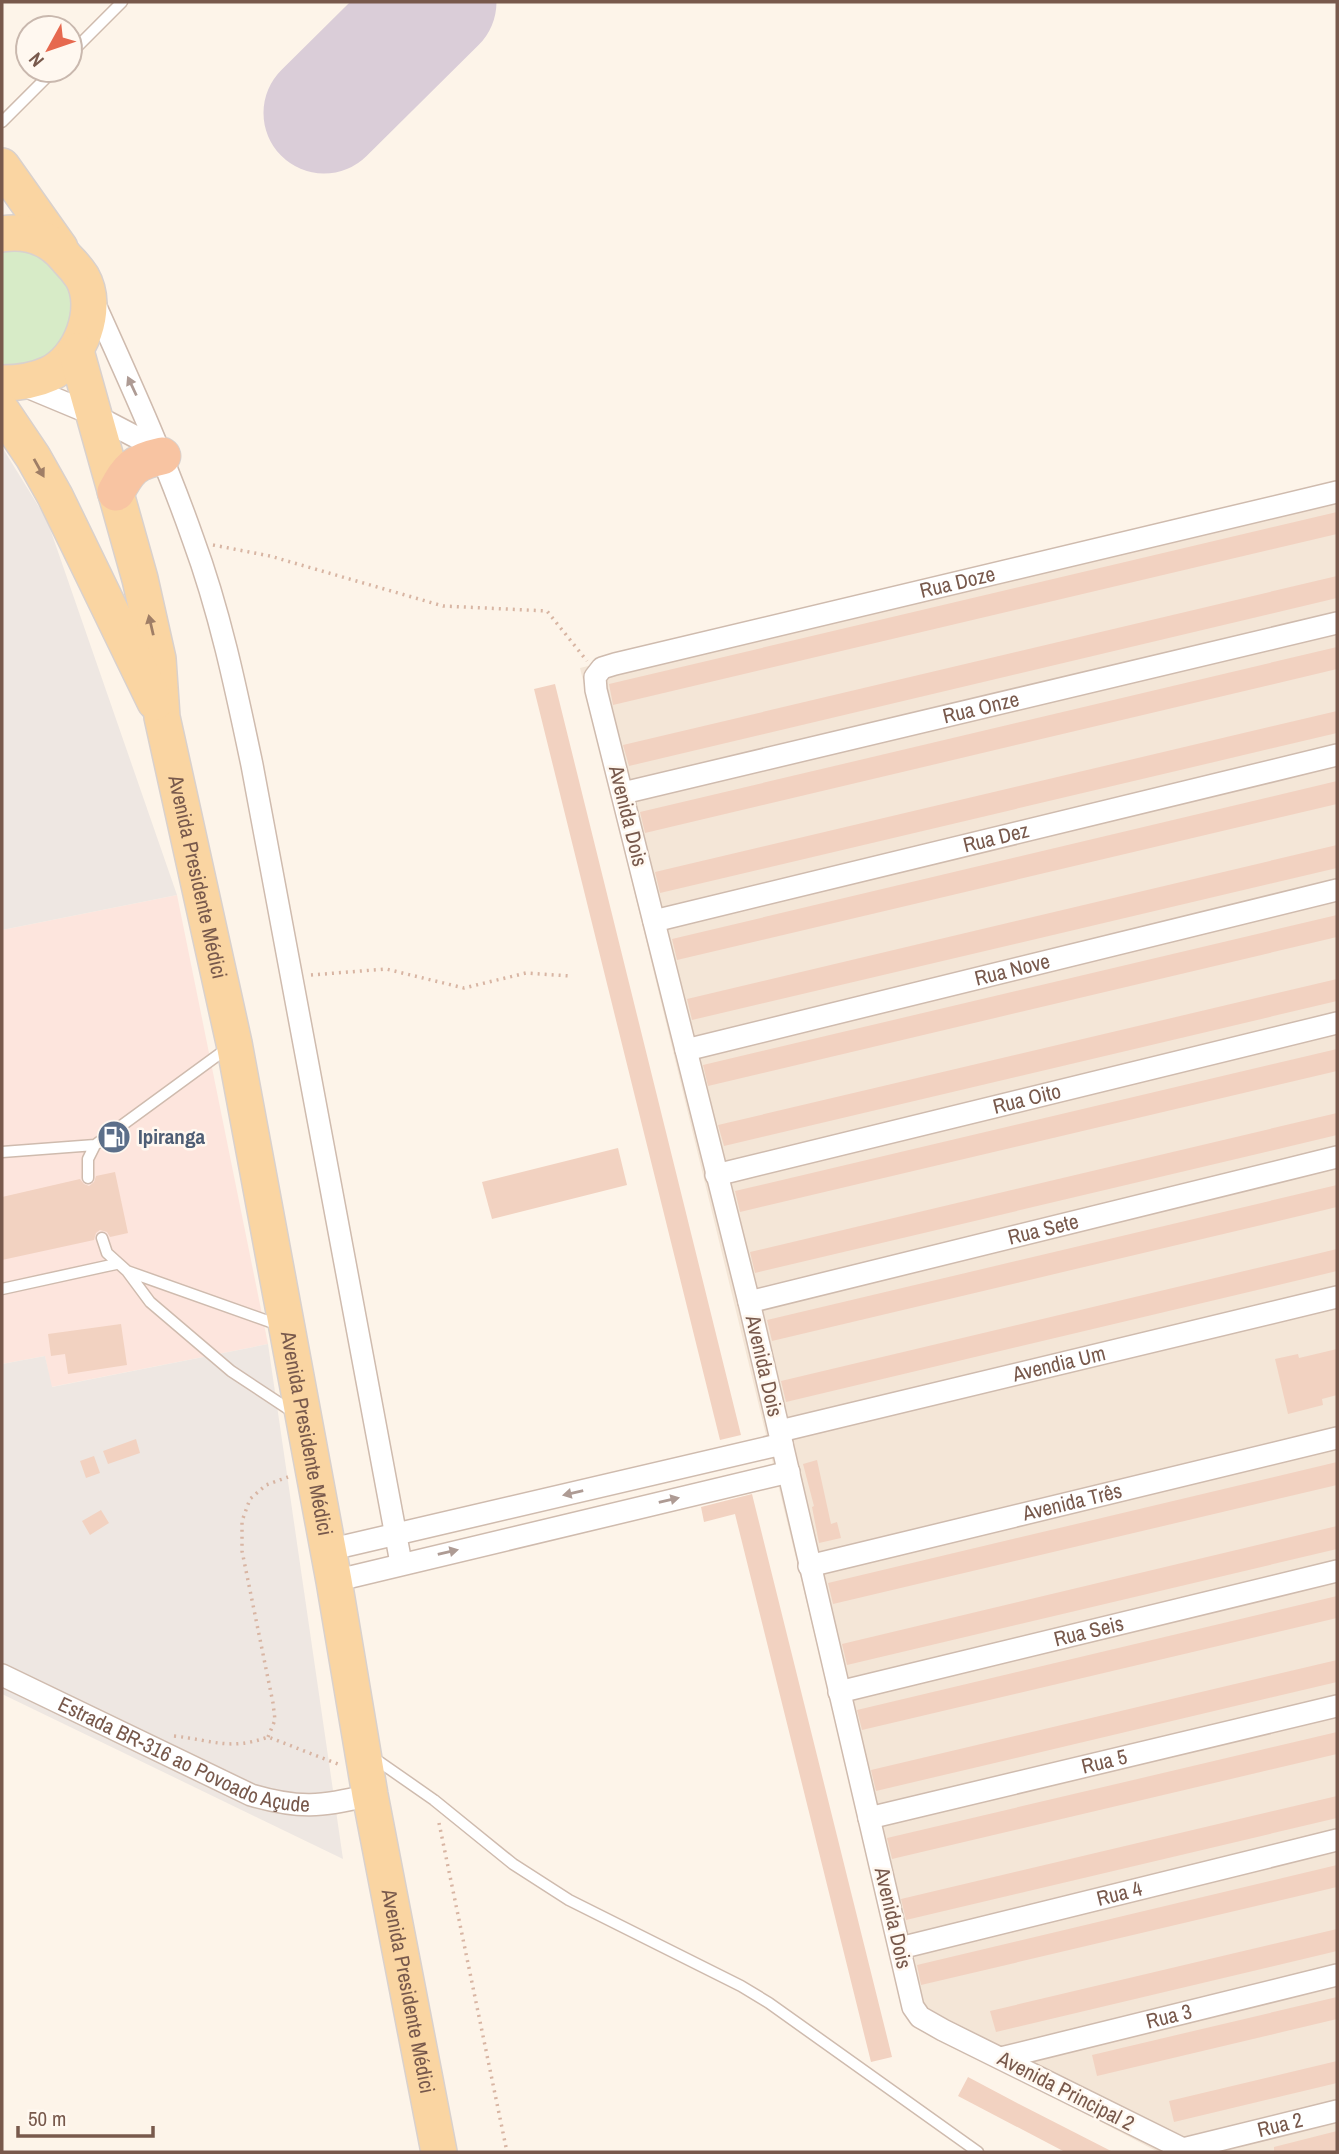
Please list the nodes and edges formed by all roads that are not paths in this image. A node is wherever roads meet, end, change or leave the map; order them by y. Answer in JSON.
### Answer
{"nodes":[{"id":1,"x":122,"y":2,"type":"edge"},
{"id":2,"x":84,"y":40,"type":"edge"},
{"id":3,"x":40,"y":84,"type":"edge"},
{"id":4,"x":2,"y":122,"type":"edge"},
{"id":5,"x":2,"y":166,"type":"edge"},
{"id":6,"x":9,"y":229,"type":"edge"},
{"id":7,"x":60,"y":248,"type":"junction"},
{"id":8,"x":83,"y":278,"type":"junction"},
{"id":9,"x":76,"y":351,"type":"junction"},
{"id":10,"x":8,"y":393,"type":"edge"},
{"id":11,"x":92,"y":414,"type":"junction"},
{"id":12,"x":161,"y":452,"type":"junction"},
{"id":13,"x":116,"y":492,"type":"junction"},
{"id":14,"x":1337,"y":492,"type":"edge"},
{"id":15,"x":1337,"y":623,"type":"edge"},
{"id":16,"x":596,"y":681,"type":"joint"},
{"id":17,"x":162,"y":717,"type":"junction"},
{"id":18,"x":1337,"y":755,"type":"edge"},
{"id":19,"x":623,"y":793,"type":"junction"},
{"id":20,"x":1337,"y":890,"type":"edge"},
{"id":21,"x":654,"y":921,"type":"junction"},
{"id":22,"x":1337,"y":1023,"type":"edge"},
{"id":23,"x":234,"y":1043,"type":"junction"},
{"id":24,"x":686,"y":1050,"type":"junction"},
{"id":25,"x":95,"y":1146,"type":"junction"},
{"id":26,"x":2,"y":1152,"type":"edge"},
{"id":27,"x":1337,"y":1157,"type":"edge"},
{"id":28,"x":716,"y":1175,"type":"junction"},
{"id":29,"x":88,"y":1178,"type":"dead end"},
{"id":30,"x":102,"y":1238,"type":"dead end"},
{"id":31,"x":116,"y":1264,"type":"junction"},
{"id":32,"x":127,"y":1272,"type":"junction"},
{"id":33,"x":2,"y":1289,"type":"edge"},
{"id":34,"x":1337,"y":1297,"type":"edge"},
{"id":35,"x":749,"y":1302,"type":"junction"},
{"id":36,"x":287,"y":1328,"type":"junction"},
{"id":37,"x":304,"y":1420,"type":"junction"},
{"id":38,"x":781,"y":1438,"type":"junction"},
{"id":39,"x":1337,"y":1438,"type":"edge"},
{"id":40,"x":789,"y":1472,"type":"junction"},
{"id":41,"x":397,"y":1534,"type":"junction"},
{"id":42,"x":401,"y":1563,"type":"junction"},
{"id":43,"x":331,"y":1565,"type":"junction"},
{"id":44,"x":809,"y":1566,"type":"junction"},
{"id":45,"x":1337,"y":1571,"type":"edge"},
{"id":46,"x":2,"y":1675,"type":"edge"},
{"id":47,"x":839,"y":1692,"type":"junction"},
{"id":48,"x":1337,"y":1706,"type":"edge"},
{"id":49,"x":366,"y":1773,"type":"junction"},
{"id":50,"x":869,"y":1818,"type":"junction"},
{"id":51,"x":1337,"y":1840,"type":"edge"},
{"id":52,"x":900,"y":1948,"type":"junction"},
{"id":53,"x":1337,"y":1975,"type":"edge"},
{"id":54,"x":943,"y":2030,"type":"joint"},
{"id":55,"x":1000,"y":2058,"type":"junction"},
{"id":56,"x":1337,"y":2111,"type":"edge"},
{"id":57,"x":1186,"y":2151,"type":"edge"},
{"id":58,"x":439,"y":2152,"type":"edge"},
{"id":59,"x":978,"y":2152,"type":"edge"}],
"edges":[{"from":1,"to":2,"type":"lane"},
{"from":3,"to":4,"type":"lane"},
{"from":5,"to":7,"type":"main road"},
{"from":6,"to":7,"type":"main road"},
{"from":7,"to":8,"type":"main road"},
{"from":8,"to":9,"type":"main road"},
{"from":12,"to":8,"type":"street","one_way":true},
{"from":9,"to":10,"type":"main road"},
{"from":9,"to":11,"type":"main road","name":"Avenida Presidente Médici"},
{"from":10,"to":11,"type":"street"},
{"from":10,"to":17,"type":"main road","name":"Avenida Presidente Médici","one_way":true},
{"from":11,"to":12,"type":"street"},
{"from":11,"to":13,"type":"main road","name":"Avenida Presidente Médici"},
{"from":12,"to":13,"type":"highway"},
{"from":12,"to":41,"type":"street"},
{"from":17,"to":13,"type":"main road","name":"Avenida Presidente Médici","one_way":true},
{"from":14,"to":16,"type":"street","name":"Rua Doze"},
{"from":15,"to":19,"type":"street","name":"Rua Onze"},
{"from":16,"to":19,"type":"street","name":"Avenida Dois"},
{"from":17,"to":23,"type":"main road","name":"Avenida Presidente Médici"},
{"from":18,"to":21,"type":"street","name":"Rua Dez"},
{"from":19,"to":21,"type":"street","name":"Avenida Dois"},
{"from":20,"to":24,"type":"street","name":"Rua Nove"},
{"from":21,"to":24,"type":"street","name":"Avenida Dois"},
{"from":22,"to":28,"type":"street","name":"Rua Oito"},
{"from":23,"to":25,"type":"lane"},
{"from":23,"to":36,"type":"main road","name":"Avenida Presidente Médici"},
{"from":24,"to":28,"type":"street","name":"Avenida Dois"},
{"from":25,"to":26,"type":"lane"},
{"from":25,"to":29,"type":"lane"},
{"from":27,"to":35,"type":"street","name":"Rua Sete"},
{"from":28,"to":35,"type":"street","name":"Avenida Dois"},
{"from":30,"to":31,"type":"lane"},
{"from":31,"to":32,"type":"lane"},
{"from":31,"to":33,"type":"lane"},
{"from":32,"to":36,"type":"lane"},
{"from":32,"to":37,"type":"lane"},
{"from":34,"to":38,"type":"street","name":"Avendia Um"},
{"from":35,"to":38,"type":"street","name":"Avenida Dois"},
{"from":36,"to":37,"type":"main road","name":"Avenida Presidente Médici"},
{"from":37,"to":43,"type":"main road","name":"Avenida Presidente Médici"},
{"from":38,"to":40,"type":"street","name":"Avenida Dois"},
{"from":38,"to":41,"type":"street","name":"Avendia Um","one_way":true},
{"from":39,"to":44,"type":"street","name":"Avenida Três"},
{"from":42,"to":40,"type":"street","one_way":true},
{"from":40,"to":44,"type":"street","name":"Avenida Dois"},
{"from":41,"to":42,"type":"street"},
{"from":41,"to":43,"type":"street","name":"Avendia Um"},
{"from":42,"to":43,"type":"street"},
{"from":43,"to":49,"type":"main road","name":"Avenida Presidente Médici"},
{"from":44,"to":47,"type":"street","name":"Avenida Dois"},
{"from":45,"to":47,"type":"street","name":"Rua Seis"},
{"from":46,"to":49,"type":"street","name":"Estrada BR-316 ao Povoado Açude"},
{"from":47,"to":50,"type":"street","name":"Avenida Dois"},
{"from":48,"to":50,"type":"street","name":"Rua 5"},
{"from":49,"to":58,"type":"main road","name":"Avenida Presidente Médici"},
{"from":49,"to":59,"type":"lane"},
{"from":50,"to":52,"type":"street","name":"Avenida Dois"},
{"from":51,"to":52,"type":"street","name":"Rua 4"},
{"from":52,"to":54,"type":"street","name":"Avenida Dois"},
{"from":53,"to":55,"type":"street","name":"Rua 3"},
{"from":54,"to":55,"type":"street","name":"Avenida Principal 2"},
{"from":55,"to":57,"type":"street","name":"Avenida Principal 2"},
{"from":56,"to":57,"type":"street","name":"Rua 2"}]}
